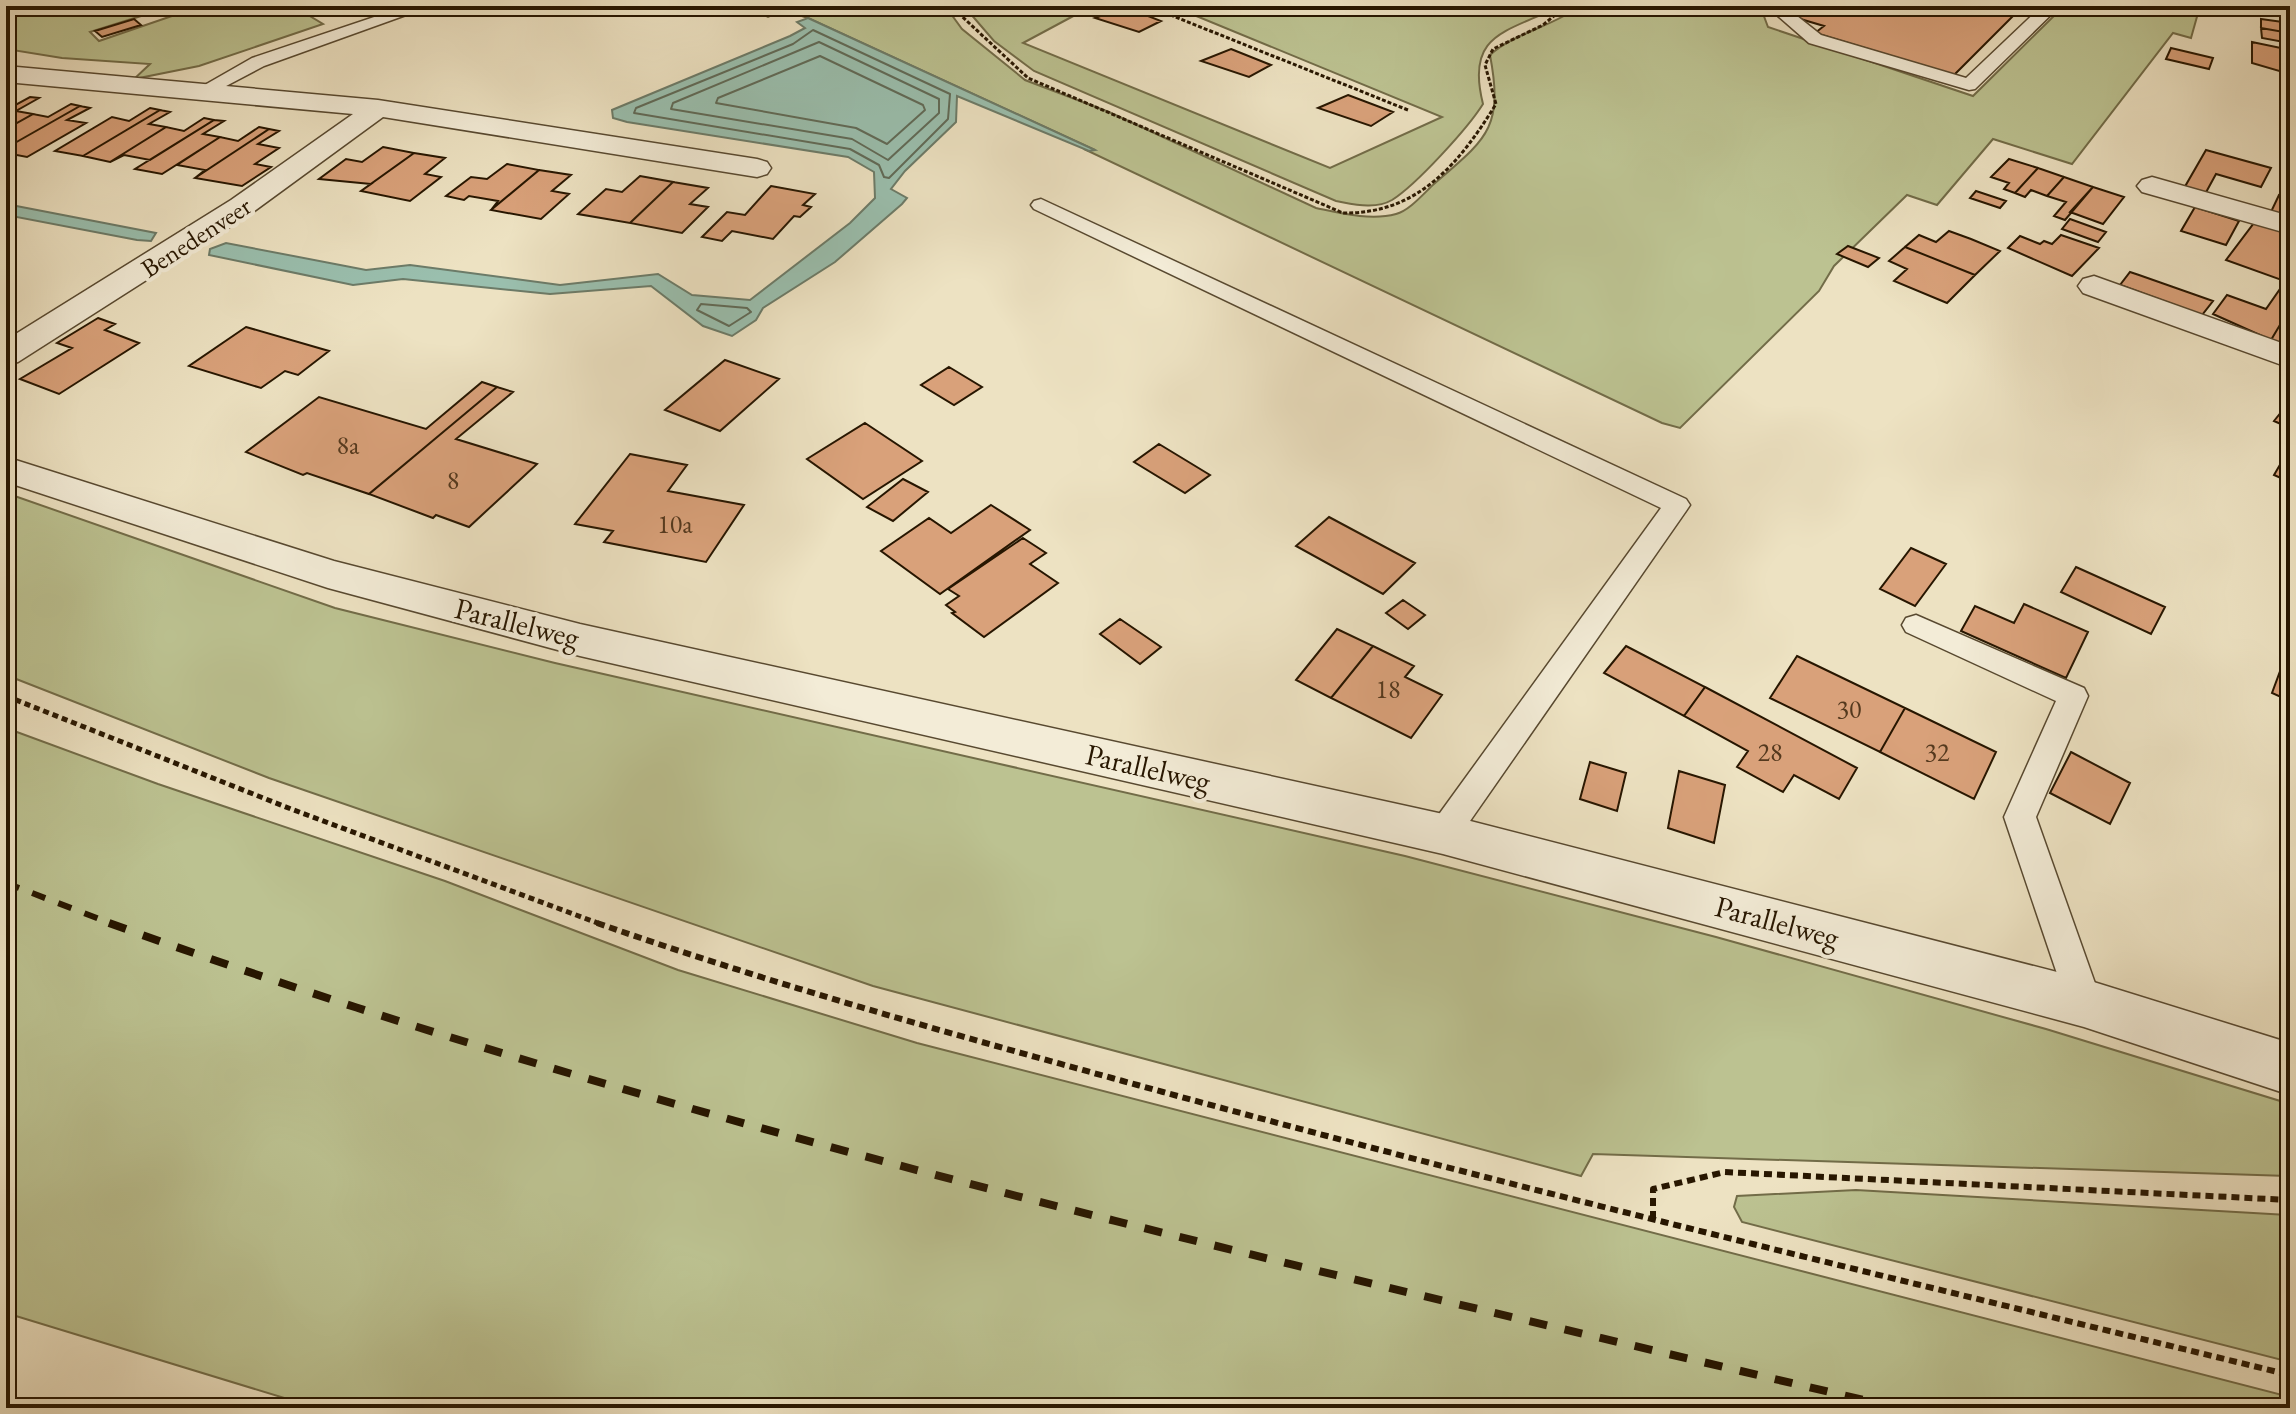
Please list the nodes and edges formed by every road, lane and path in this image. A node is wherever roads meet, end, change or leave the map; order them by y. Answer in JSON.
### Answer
{"nodes":[{"id":1,"x":423,"y":6,"type":"edge"},
{"id":2,"x":944,"y":6,"type":"edge"},
{"id":3,"x":978,"y":6,"type":"edge"},
{"id":4,"x":1148,"y":6,"type":"edge"},
{"id":5,"x":1566,"y":6,"type":"edge"},
{"id":6,"x":2052,"y":6,"type":"edge"},
{"id":7,"x":954,"y":9,"type":"junction"},
{"id":8,"x":1786,"y":16,"type":"dead end"},
{"id":9,"x":6,"y":74,"type":"edge"},
{"id":10,"x":205,"y":90,"type":"junction"},
{"id":11,"x":378,"y":108,"type":"junction"},
{"id":12,"x":1408,"y":110,"type":"dead end"},
{"id":13,"x":757,"y":168,"type":"dead end"},
{"id":14,"x":2152,"y":186,"type":"dead end"},
{"id":15,"x":1041,"y":205,"type":"dead end"},
{"id":16,"x":2290,"y":225,"type":"edge"},
{"id":17,"x":2094,"y":286,"type":"dead end"},
{"id":18,"x":6,"y":355,"type":"edge"},
{"id":19,"x":2290,"y":358,"type":"edge"},
{"id":20,"x":6,"y":469,"type":"edge"},
{"id":21,"x":1916,"y":625,"type":"dead end"},
{"id":22,"x":6,"y":696,"type":"edge"},
{"id":23,"x":1443,"y":834,"type":"junction"},
{"id":24,"x":2084,"y":1003,"type":"junction"},
{"id":25,"x":2290,"y":1069,"type":"edge"},
{"id":26,"x":2290,"y":1200,"type":"edge"},
{"id":27,"x":1653,"y":1219,"type":"junction"},
{"id":28,"x":2290,"y":1375,"type":"edge"}],
"edges":[{"from":1,"to":10,"type":"lane"},
{"from":2,"to":7,"type":"path"},
{"from":3,"to":7,"type":"path"},
{"from":4,"to":12,"type":"path"},
{"from":5,"to":7,"type":"path"},
{"from":6,"to":8,"type":"lane"},
{"from":9,"to":10,"type":"street"},
{"from":10,"to":11,"type":"street"},
{"from":11,"to":13,"type":"street"},
{"from":11,"to":18,"type":"street","name":"Benedenveer"},
{"from":14,"to":16,"type":"street"},
{"from":15,"to":23,"type":"lane"},
{"from":17,"to":19,"type":"street"},
{"from":20,"to":23,"type":"street","name":"Parallelweg"},
{"from":21,"to":24,"type":"lane"},
{"from":22,"to":27,"type":"path"},
{"from":23,"to":24,"type":"street","name":"Parallelweg"},
{"from":24,"to":25,"type":"street","name":"Parallelweg"},
{"from":26,"to":27,"type":"path"},
{"from":27,"to":28,"type":"path"}]}
